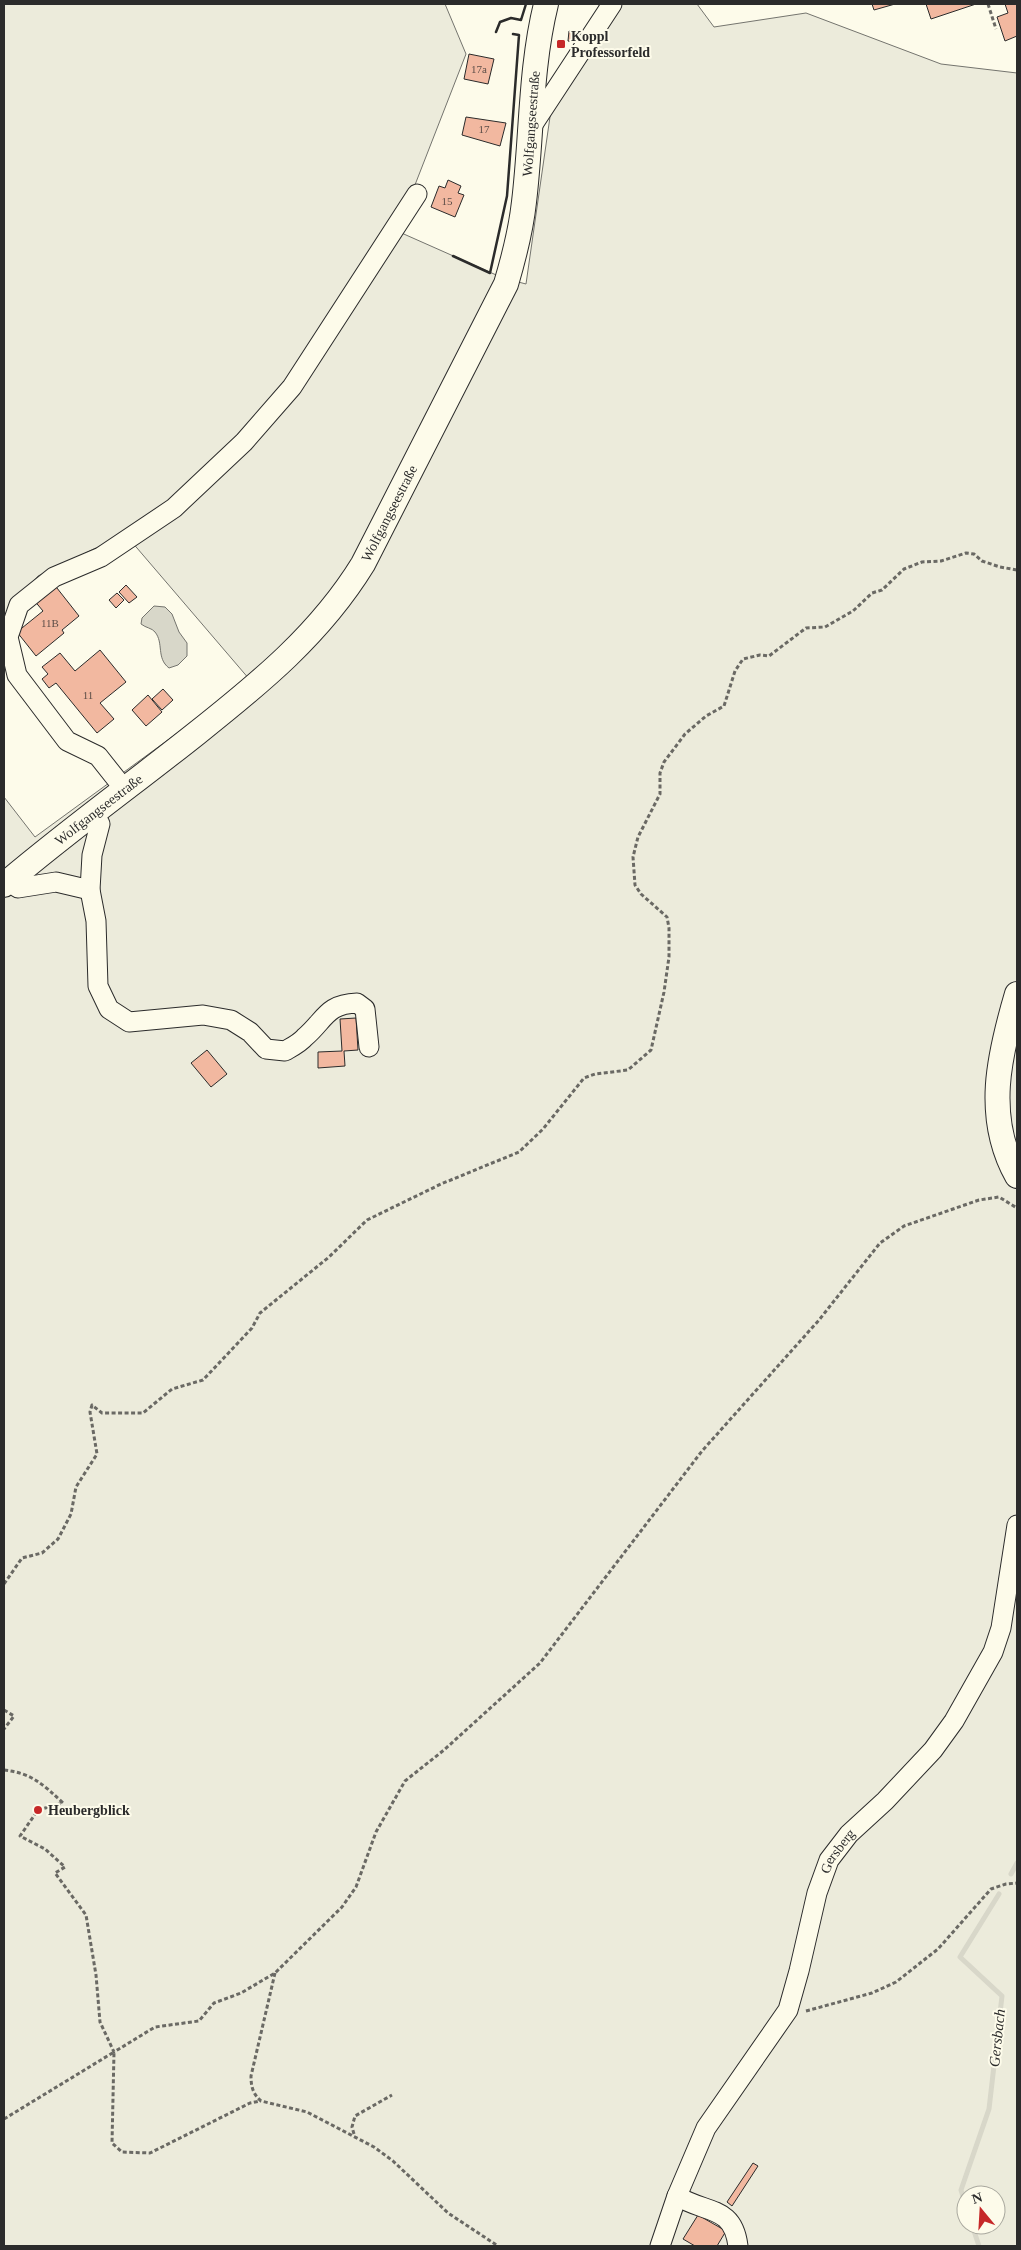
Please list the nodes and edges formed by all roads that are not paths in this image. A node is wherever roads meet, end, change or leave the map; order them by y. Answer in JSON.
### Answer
{"nodes":[{"id":1,"x":546,"y":4,"type":"edge"},
{"id":2,"x":612,"y":4,"type":"edge"},
{"id":3,"x":530,"y":129,"type":"junction"},
{"id":4,"x":417,"y":194,"type":"dead end"},
{"id":5,"x":125,"y":790,"type":"junction"},
{"id":6,"x":94,"y":813,"type":"junction"},
{"id":7,"x":6,"y":883,"type":"edge"},
{"id":8,"x":90,"y":890,"type":"junction"},
{"id":9,"x":1017,"y":994,"type":"edge"},
{"id":10,"x":369,"y":1047,"type":"dead end"},
{"id":11,"x":1017,"y":1176,"type":"edge"},
{"id":12,"x":1017,"y":1525,"type":"edge"},
{"id":13,"x":677,"y":2196,"type":"junction"},
{"id":14,"x":660,"y":2246,"type":"edge"},
{"id":15,"x":737,"y":2246,"type":"edge"}],
"edges":[{"from":1,"to":3,"type":"main road","name":"Wolfgangseestraße"},
{"from":2,"to":3,"type":"street"},
{"from":3,"to":5,"type":"main road","name":"Wolfgangseestraße"},
{"from":4,"to":5,"type":"street"},
{"from":5,"to":6,"type":"main road","name":"Wolfgangseestraße"},
{"from":6,"to":7,"type":"main road","name":"Wolfgangseestraße"},
{"from":6,"to":8,"type":"street"},
{"from":7,"to":8,"type":"street"},
{"from":8,"to":10,"type":"street"},
{"from":9,"to":11,"type":"main road"},
{"from":12,"to":13,"type":"street","name":"Gersberg"},
{"from":13,"to":14,"type":"street","name":"Gersberg"},
{"from":13,"to":15,"type":"street"}]}
